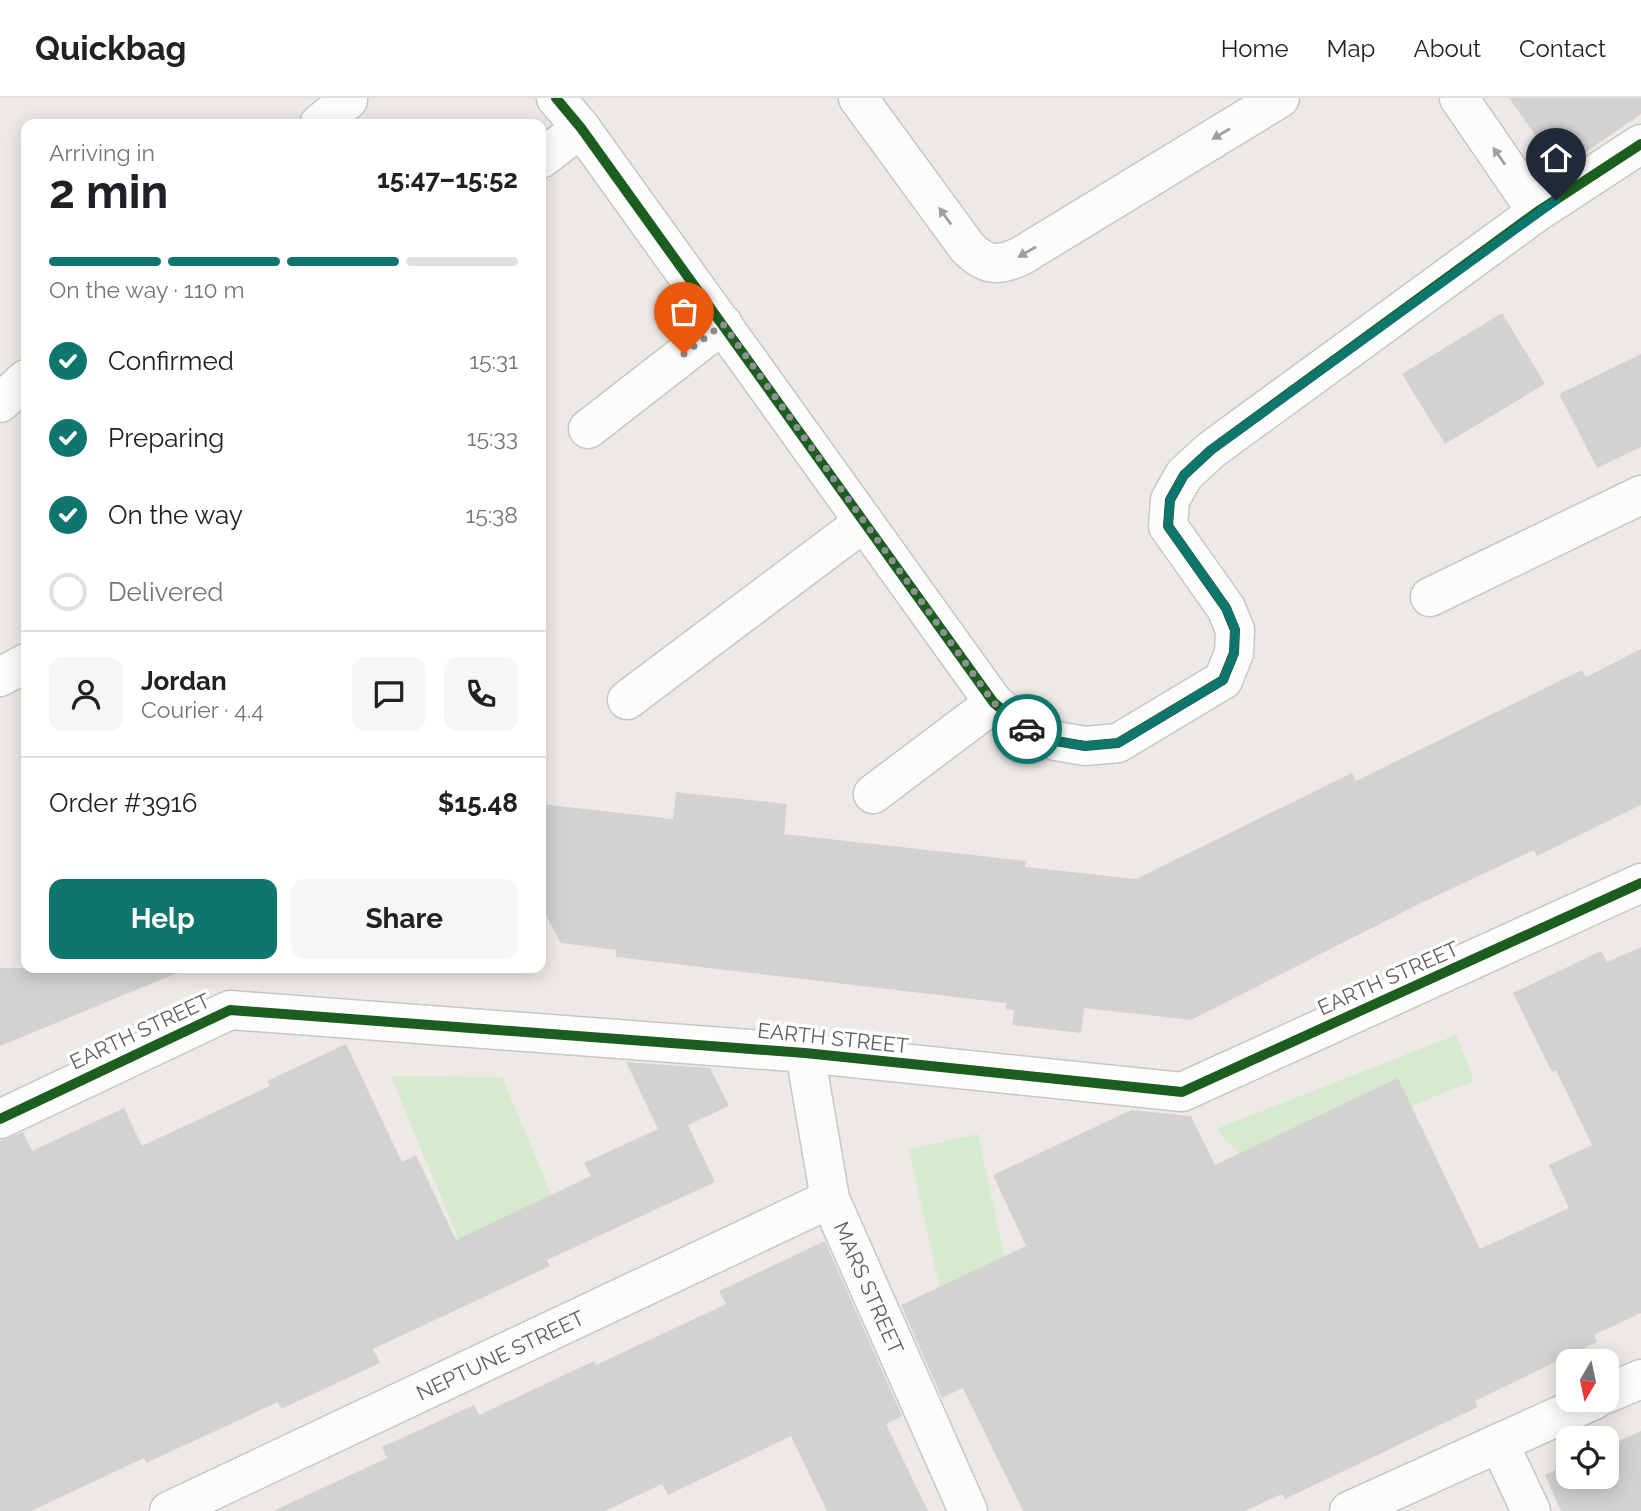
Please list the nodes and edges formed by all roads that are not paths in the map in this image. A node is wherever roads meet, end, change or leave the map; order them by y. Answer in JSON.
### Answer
{"nodes":[{"id":1,"x":556,"y":98,"type":"edge"},
{"id":2,"x":858,"y":98,"type":"edge"},
{"id":3,"x":1280,"y":98,"type":"edge"},
{"id":4,"x":1459,"y":98,"type":"edge"},
{"id":5,"x":348,"y":100,"type":"dead end"},
{"id":6,"x":324,"y":119,"type":"edge"},
{"id":7,"x":581,"y":128,"type":"junction"},
{"id":8,"x":1641,"y":144,"type":"edge"},
{"id":9,"x":546,"y":155,"type":"edge"},
{"id":10,"x":1537,"y":212,"type":"junction"},
{"id":11,"x":723,"y":324,"type":"junction"},
{"id":12,"x":21,"y":384,"type":"edge"},
{"id":13,"x":0,"y":403,"type":"edge"},
{"id":14,"x":588,"y":429,"type":"dead end"},
{"id":15,"x":1641,"y":495,"type":"edge"},
{"id":16,"x":864,"y":522,"type":"junction"},
{"id":17,"x":1430,"y":597,"type":"dead end"},
{"id":18,"x":21,"y":666,"type":"edge"},
{"id":19,"x":0,"y":677,"type":"edge"},
{"id":20,"x":627,"y":700,"type":"dead end"},
{"id":21,"x":994,"y":703,"type":"junction"},
{"id":22,"x":873,"y":794,"type":"dead end"},
{"id":23,"x":1641,"y":883,"type":"edge"},
{"id":24,"x":805,"y":1053,"type":"junction"},
{"id":25,"x":0,"y":1119,"type":"edge"},
{"id":26,"x":830,"y":1199,"type":"junction"},
{"id":27,"x":1641,"y":1379,"type":"edge"},
{"id":28,"x":1619,"y":1388,"type":"edge"},
{"id":29,"x":1567,"y":1412,"type":"edge"},
{"id":30,"x":1499,"y":1443,"type":"junction"},
{"id":31,"x":169,"y":1511,"type":"edge"},
{"id":32,"x":968,"y":1511,"type":"edge"},
{"id":33,"x":1349,"y":1511,"type":"edge"},
{"id":34,"x":1531,"y":1511,"type":"edge"}],
"edges":[{"from":1,"to":7,"type":"street"},
{"from":3,"to":2,"type":"street","one_way":true},
{"from":10,"to":4,"type":"street","one_way":true},
{"from":5,"to":6,"type":"street"},
{"from":7,"to":9,"type":"street"},
{"from":7,"to":11,"type":"street"},
{"from":8,"to":10,"type":"street"},
{"from":10,"to":21,"type":"street"},
{"from":11,"to":14,"type":"street"},
{"from":11,"to":16,"type":"street"},
{"from":12,"to":13,"type":"street"},
{"from":15,"to":17,"type":"street"},
{"from":16,"to":20,"type":"street"},
{"from":16,"to":21,"type":"street"},
{"from":18,"to":19,"type":"street"},
{"from":21,"to":22,"type":"street"},
{"from":23,"to":24,"type":"street","name":"EARTH STREET"},
{"from":24,"to":25,"type":"street","name":"EARTH STREET"},
{"from":24,"to":26,"type":"street","name":"MARS STREET"},
{"from":26,"to":31,"type":"street","name":"NEPTUNE STREET"},
{"from":26,"to":32,"type":"street","name":"MARS STREET"},
{"from":27,"to":28,"type":"street"},
{"from":29,"to":30,"type":"street"},
{"from":30,"to":33,"type":"street"},
{"from":30,"to":34,"type":"street"}]}
